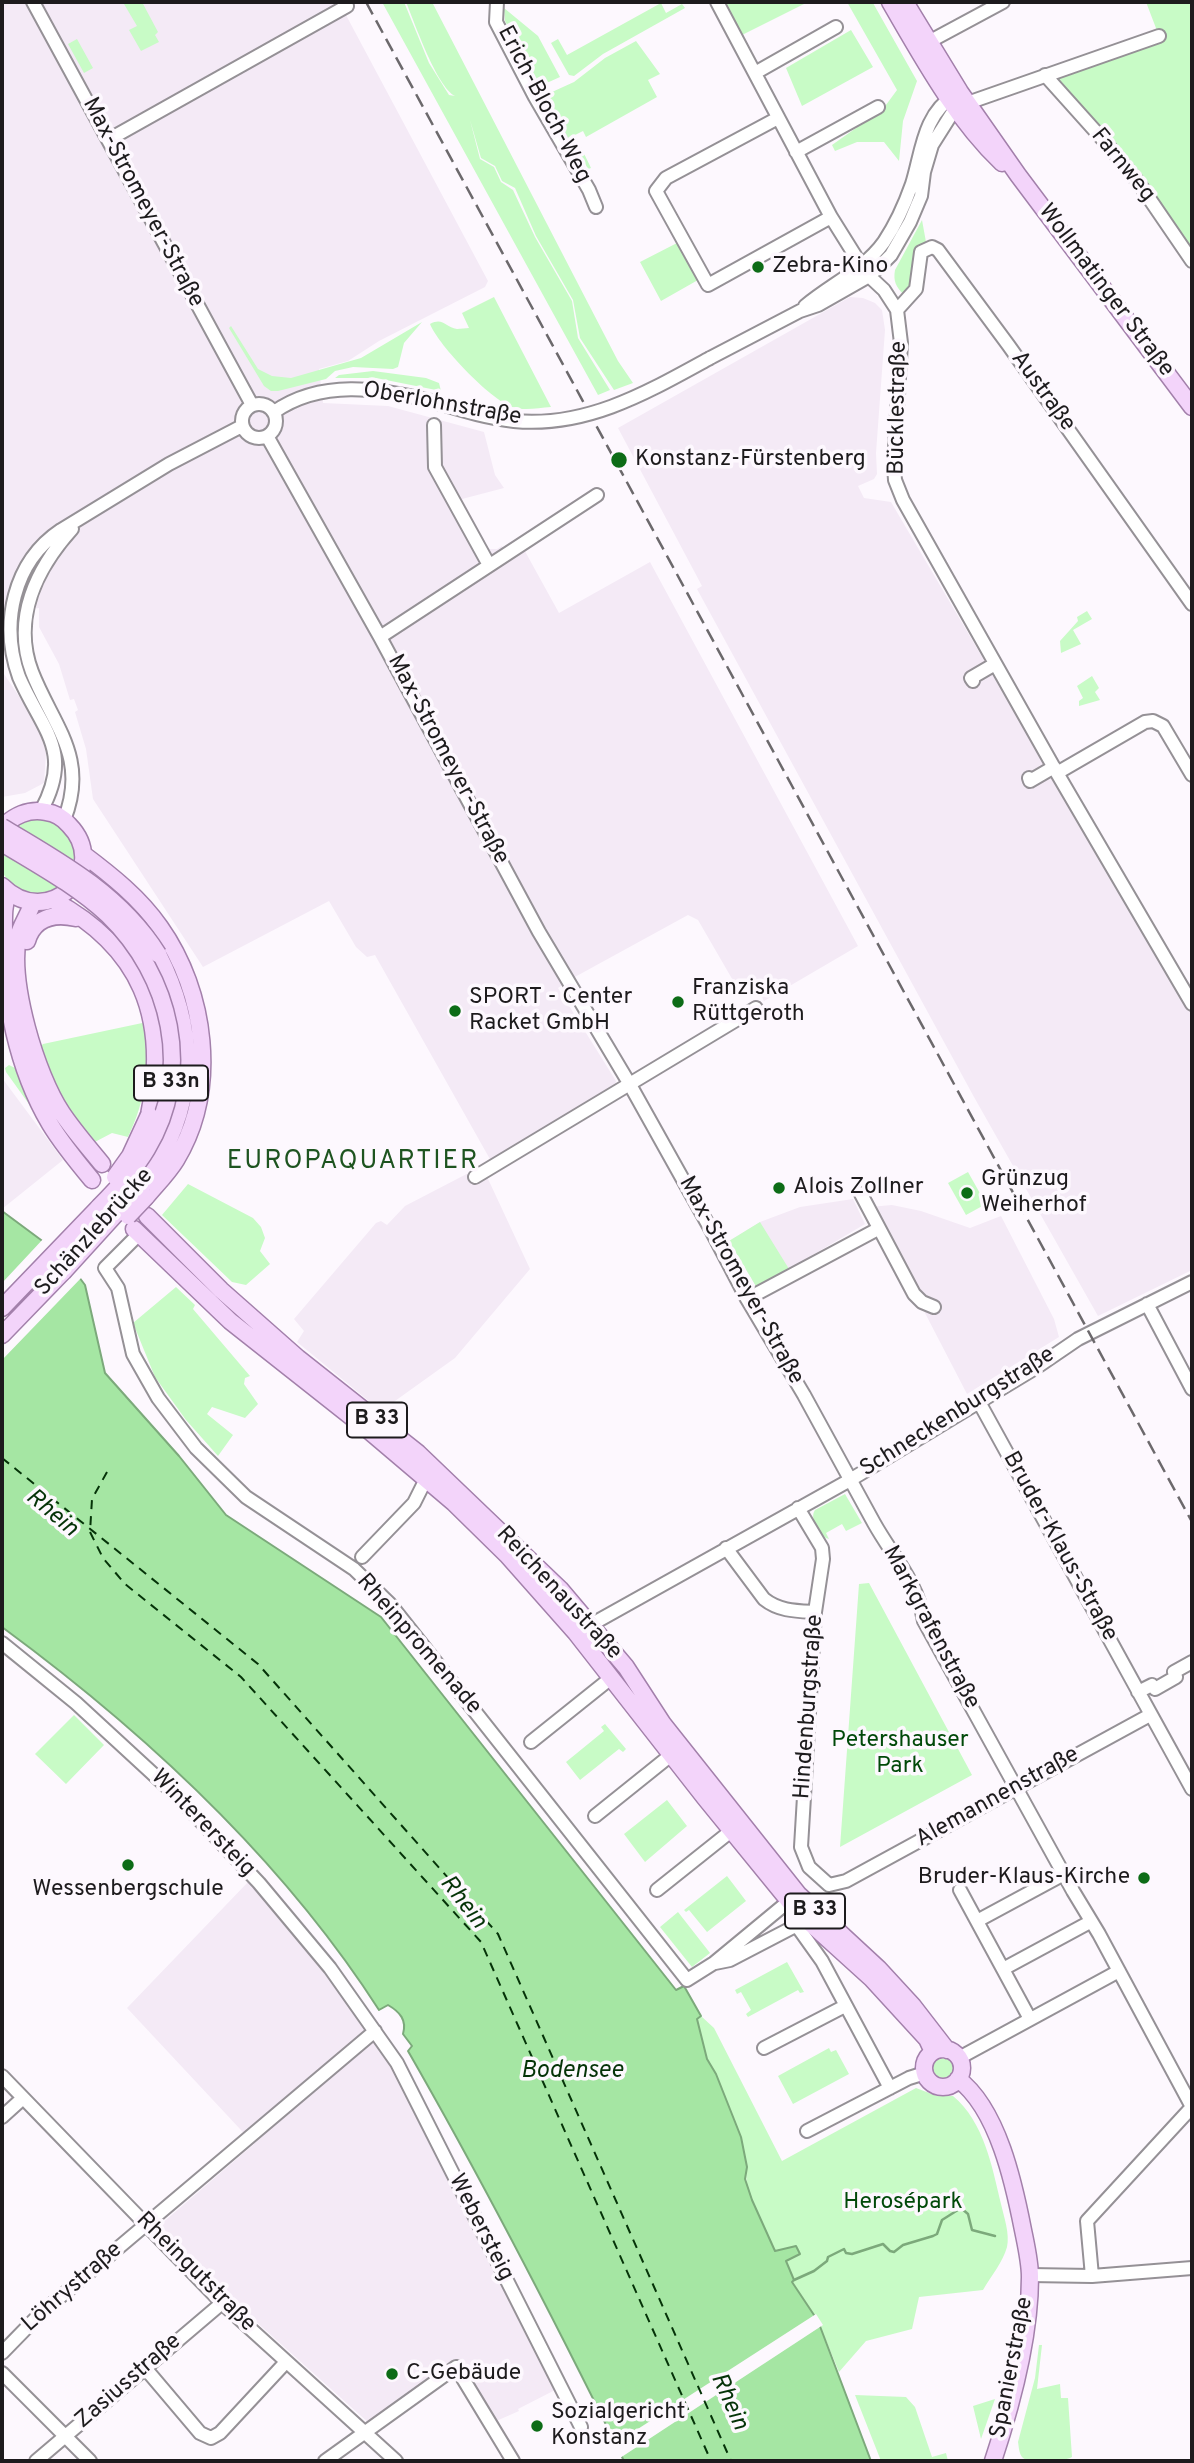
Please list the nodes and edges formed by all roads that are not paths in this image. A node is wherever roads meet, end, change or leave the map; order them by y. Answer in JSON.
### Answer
{"nodes":[{"id":1,"x":33,"y":2,"type":"edge"},
{"id":2,"x":497,"y":2,"type":"edge"},
{"id":3,"x":717,"y":2,"type":"edge"},
{"id":4,"x":890,"y":2,"type":"edge"},
{"id":5,"x":905,"y":2,"type":"edge"},
{"id":6,"x":1003,"y":2,"type":"edge"},
{"id":7,"x":347,"y":6,"type":"dead end"},
{"id":8,"x":836,"y":27,"type":"dead end"},
{"id":9,"x":1159,"y":36,"type":"dead end"},
{"id":10,"x":923,"y":45,"type":"junction"},
{"id":11,"x":755,"y":73,"type":"junction"},
{"id":12,"x":1045,"y":75,"type":"junction"},
{"id":13,"x":959,"y":100,"type":"junction"},
{"id":14,"x":878,"y":107,"type":"dead end"},
{"id":15,"x":778,"y":118,"type":"junction"},
{"id":16,"x":946,"y":122,"type":"junction"},
{"id":17,"x":969,"y":124,"type":"junction"},
{"id":18,"x":107,"y":139,"type":"junction"},
{"id":19,"x":796,"y":152,"type":"junction"},
{"id":20,"x":1018,"y":175,"type":"junction"},
{"id":21,"x":596,"y":207,"type":"dead end"},
{"id":22,"x":831,"y":217,"type":"junction"},
{"id":23,"x":1192,"y":261,"type":"edge"},
{"id":24,"x":865,"y":271,"type":"junction"},
{"id":25,"x":897,"y":310,"type":"junction"},
{"id":26,"x":251,"y":405,"type":"junction"},
{"id":27,"x":1192,"y":407,"type":"edge"},
{"id":28,"x":274,"y":412,"type":"junction"},
{"id":29,"x":434,"y":425,"type":"dead end"},
{"id":30,"x":242,"y":426,"type":"junction"},
{"id":31,"x":267,"y":436,"type":"junction"},
{"id":32,"x":597,"y":495,"type":"dead end"},
{"id":33,"x":86,"y":515,"type":"junction"},
{"id":34,"x":489,"y":565,"type":"junction"},
{"id":35,"x":10,"y":588,"type":"junction"},
{"id":36,"x":29,"y":595,"type":"junction"},
{"id":37,"x":1192,"y":604,"type":"edge"},
{"id":38,"x":380,"y":637,"type":"junction"},
{"id":39,"x":995,"y":664,"type":"junction"},
{"id":40,"x":972,"y":681,"type":"dead end"},
{"id":41,"x":1055,"y":770,"type":"junction"},
{"id":42,"x":1192,"y":775,"type":"edge"},
{"id":43,"x":1029,"y":778,"type":"dead end"},
{"id":44,"x":2,"y":807,"type":"edge"},
{"id":45,"x":41,"y":811,"type":"junction"},
{"id":46,"x":17,"y":816,"type":"junction"},
{"id":47,"x":64,"y":820,"type":"junction"},
{"id":48,"x":2,"y":827,"type":"edge"},
{"id":49,"x":2,"y":844,"type":"edge"},
{"id":50,"x":83,"y":854,"type":"junction"},
{"id":51,"x":5,"y":889,"type":"edge"},
{"id":52,"x":53,"y":900,"type":"junction"},
{"id":53,"x":33,"y":902,"type":"junction"},
{"id":54,"x":85,"y":919,"type":"junction"},
{"id":55,"x":17,"y":952,"type":"junction"},
{"id":56,"x":1192,"y":1004,"type":"edge"},
{"id":57,"x":756,"y":1008,"type":"dead end"},
{"id":58,"x":12,"y":1016,"type":"edge"},
{"id":59,"x":629,"y":1083,"type":"junction"},
{"id":60,"x":75,"y":1159,"type":"junction"},
{"id":61,"x":475,"y":1177,"type":"dead end"},
{"id":62,"x":92,"y":1180,"type":"dead end"},
{"id":63,"x":861,"y":1194,"type":"dead end"},
{"id":64,"x":99,"y":1207,"type":"junction"},
{"id":65,"x":878,"y":1229,"type":"junction"},
{"id":66,"x":135,"y":1232,"type":"junction"},
{"id":67,"x":63,"y":1272,"type":"junction"},
{"id":68,"x":1192,"y":1282,"type":"edge"},
{"id":69,"x":747,"y":1299,"type":"junction"},
{"id":70,"x":1147,"y":1304,"type":"junction"},
{"id":71,"x":934,"y":1307,"type":"dead end"},
{"id":72,"x":2,"y":1308,"type":"edge"},
{"id":73,"x":2,"y":1335,"type":"edge"},
{"id":74,"x":1192,"y":1389,"type":"edge"},
{"id":75,"x":979,"y":1402,"type":"junction"},
{"id":76,"x":850,"y":1480,"type":"junction"},
{"id":77,"x":423,"y":1485,"type":"dead end"},
{"id":78,"x":798,"y":1508,"type":"junction"},
{"id":79,"x":726,"y":1548,"type":"junction"},
{"id":80,"x":362,"y":1557,"type":"dead end"},
{"id":81,"x":815,"y":1612,"type":"junction"},
{"id":82,"x":591,"y":1624,"type":"junction"},
{"id":83,"x":576,"y":1633,"type":"junction"},
{"id":84,"x":2,"y":1643,"type":"edge"},
{"id":85,"x":1192,"y":1662,"type":"edge"},
{"id":86,"x":632,"y":1675,"type":"junction"},
{"id":87,"x":611,"y":1678,"type":"junction"},
{"id":88,"x":1138,"y":1692,"type":"junction"},
{"id":89,"x":1150,"y":1714,"type":"junction"},
{"id":90,"x":531,"y":1742,"type":"dead end"},
{"id":91,"x":671,"y":1755,"type":"junction"},
{"id":92,"x":1015,"y":1788,"type":"junction"},
{"id":93,"x":1192,"y":1789,"type":"edge"},
{"id":94,"x":595,"y":1816,"type":"dead end"},
{"id":95,"x":731,"y":1830,"type":"junction"},
{"id":96,"x":1063,"y":1874,"type":"junction"},
{"id":97,"x":846,"y":1881,"type":"joint"},
{"id":98,"x":657,"y":1890,"type":"dead end"},
{"id":99,"x":960,"y":1890,"type":"dead end"},
{"id":100,"x":789,"y":1901,"type":"junction"},
{"id":101,"x":976,"y":1921,"type":"junction"},
{"id":102,"x":1090,"y":1922,"type":"junction"},
{"id":103,"x":802,"y":1923,"type":"junction"},
{"id":104,"x":761,"y":1924,"type":"junction"},
{"id":105,"x":773,"y":1938,"type":"junction"},
{"id":106,"x":714,"y":1963,"type":"junction"},
{"id":107,"x":1003,"y":1969,"type":"junction"},
{"id":108,"x":1119,"y":1971,"type":"junction"},
{"id":109,"x":845,"y":2006,"type":"junction"},
{"id":110,"x":1030,"y":2020,"type":"junction"},
{"id":111,"x":375,"y":2031,"type":"junction"},
{"id":112,"x":764,"y":2048,"type":"dead end"},
{"id":113,"x":946,"y":2053,"type":"junction"},
{"id":114,"x":925,"y":2073,"type":"junction"},
{"id":115,"x":2,"y":2076,"type":"edge"},
{"id":116,"x":958,"y":2079,"type":"junction"},
{"id":117,"x":890,"y":2088,"type":"junction"},
{"id":118,"x":23,"y":2098,"type":"junction"},
{"id":119,"x":1192,"y":2107,"type":"edge"},
{"id":120,"x":2,"y":2117,"type":"edge"},
{"id":121,"x":807,"y":2131,"type":"dead end"},
{"id":122,"x":146,"y":2226,"type":"junction"},
{"id":123,"x":1192,"y":2269,"type":"edge"},
{"id":124,"x":1030,"y":2275,"type":"junction"},
{"id":125,"x":1092,"y":2276,"type":"junction"},
{"id":126,"x":222,"y":2303,"type":"junction"},
{"id":127,"x":2,"y":2353,"type":"edge"},
{"id":128,"x":286,"y":2362,"type":"junction"},
{"id":129,"x":145,"y":2368,"type":"junction"},
{"id":130,"x":2,"y":2372,"type":"edge"},
{"id":131,"x":581,"y":2427,"type":"dead end"},
{"id":132,"x":365,"y":2433,"type":"junction"},
{"id":133,"x":65,"y":2436,"type":"junction"},
{"id":134,"x":36,"y":2461,"type":"edge"},
{"id":135,"x":90,"y":2461,"type":"edge"},
{"id":136,"x":325,"y":2461,"type":"edge"},
{"id":137,"x":396,"y":2461,"type":"edge"},
{"id":138,"x":513,"y":2461,"type":"edge"},
{"id":139,"x":993,"y":2461,"type":"edge"}],
"edges":[{"from":1,"to":18,"type":"street","name":"Max-Stromeyer-Straße"},
{"from":2,"to":21,"type":"street","name":"Erich-Bloch-Weg"},
{"from":3,"to":11,"type":"street","name":"Bücklestraße"},
{"from":4,"to":10,"type":"main road"},
{"from":5,"to":10,"type":"main road"},
{"from":6,"to":10,"type":"street"},
{"from":7,"to":18,"type":"street"},
{"from":8,"to":11,"type":"street"},
{"from":9,"to":12,"type":"street"},
{"from":10,"to":13,"type":"main road"},
{"from":11,"to":15,"type":"street","name":"Bücklestraße"},
{"from":12,"to":13,"type":"street"},
{"from":12,"to":23,"type":"street","name":"Farnweg"},
{"from":13,"to":16,"type":"street","name":"Oberlohnstraße"},
{"from":13,"to":17,"type":"main road","name":"Wollmatinger Straße"},
{"from":13,"to":20,"type":"main road","name":"Wollmatinger Straße"},
{"from":13,"to":24,"type":"street","name":"Oberlohnstraße"},
{"from":14,"to":19,"type":"street"},
{"from":15,"to":19,"type":"street","name":"Bücklestraße"},
{"from":15,"to":22,"type":"street"},
{"from":16,"to":17,"type":"street"},
{"from":16,"to":24,"type":"street","name":"Oberlohnstraße"},
{"from":17,"to":20,"type":"main road","name":"Wollmatinger Straße"},
{"from":18,"to":26,"type":"street","name":"Max-Stromeyer-Straße"},
{"from":19,"to":22,"type":"street","name":"Bücklestraße"},
{"from":20,"to":27,"type":"main road","name":"Wollmatinger Straße"},
{"from":22,"to":24,"type":"street","name":"Bücklestraße"},
{"from":24,"to":25,"type":"street","name":"Bücklestraße"},
{"from":24,"to":28,"type":"street","name":"Oberlohnstraße","bridge":true},
{"from":25,"to":37,"type":"street","name":"Austraße"},
{"from":25,"to":39,"type":"street","name":"Bücklestraße"},
{"from":26,"to":28,"type":"street"},
{"from":26,"to":30,"type":"street"},
{"from":28,"to":31,"type":"street"},
{"from":29,"to":34,"type":"street"},
{"from":30,"to":31,"type":"street"},
{"from":30,"to":33,"type":"street"},
{"from":31,"to":38,"type":"street","name":"Max-Stromeyer-Straße"},
{"from":32,"to":34,"type":"street"},
{"from":33,"to":35,"type":"street"},
{"from":33,"to":36,"type":"street"},
{"from":34,"to":38,"type":"street"},
{"from":35,"to":36,"type":"street"},
{"from":35,"to":45,"type":"street"},
{"from":36,"to":47,"type":"street"},
{"from":38,"to":59,"type":"street","name":"Max-Stromeyer-Straße"},
{"from":39,"to":40,"type":"street"},
{"from":39,"to":41,"type":"street","name":"Bücklestraße"},
{"from":41,"to":42,"type":"street"},
{"from":41,"to":43,"type":"street"},
{"from":41,"to":56,"type":"street","name":"Bücklestraße"},
{"from":44,"to":46,"type":"main road"},
{"from":45,"to":46,"type":"main road"},
{"from":45,"to":47,"type":"main road"},
{"from":46,"to":48,"type":"main road"},
{"from":47,"to":50,"type":"main road"},
{"from":48,"to":67,"type":"main road","name":"Schänzlebrücke","number":"B 33n","bridge":true},
{"from":49,"to":64,"type":"main road","name":"Schänzlebrücke","number":"B 33n","bridge":true},
{"from":50,"to":52,"type":"main road"},
{"from":50,"to":67,"type":"main road","number":"B 33n","bridge":true},
{"from":51,"to":53,"type":"main road"},
{"from":51,"to":58,"type":"main road"},
{"from":52,"to":53,"type":"main road"},
{"from":52,"to":54,"type":"main road","number":"B 33n"},
{"from":53,"to":55,"type":"main road"},
{"from":54,"to":55,"type":"main road"},
{"from":54,"to":64,"type":"main road","number":"B 33n","bridge":true},
{"from":55,"to":58,"type":"main road"},
{"from":57,"to":59,"type":"street"},
{"from":58,"to":60,"type":"main road"},
{"from":58,"to":60,"type":"main road"},
{"from":59,"to":61,"type":"street"},
{"from":59,"to":69,"type":"street","name":"Max-Stromeyer-Straße"},
{"from":60,"to":62,"type":"main road"},
{"from":63,"to":65,"type":"street"},
{"from":64,"to":72,"type":"main road","name":"Schänzlebrücke","number":"B 33n"},
{"from":65,"to":69,"type":"street"},
{"from":65,"to":71,"type":"street"},
{"from":66,"to":82,"type":"main road","name":"Reichenaustraße","number":"B 33"},
{"from":66,"to":83,"type":"main road","name":"Reichenaustraße","number":"B 33"},
{"from":66,"to":106,"type":"street","name":"Rheinpromenade"},
{"from":67,"to":73,"type":"main road","name":"Schänzlebrücke","number":"B 33n"},
{"from":68,"to":70,"type":"street","name":"Schneckenburgstraße"},
{"from":69,"to":76,"type":"street","name":"Max-Stromeyer-Straße"},
{"from":70,"to":74,"type":"street"},
{"from":70,"to":75,"type":"street","name":"Schneckenburgstraße"},
{"from":75,"to":76,"type":"street","name":"Schneckenburgstraße"},
{"from":75,"to":88,"type":"street","name":"Bruder-Klaus-Straße"},
{"from":76,"to":78,"type":"street","name":"Schneckenburgstraße"},
{"from":76,"to":92,"type":"street","name":"Markgrafenstraße"},
{"from":77,"to":80,"type":"street"},
{"from":78,"to":79,"type":"street","name":"Schneckenburgstraße"},
{"from":78,"to":81,"type":"street","name":"Hindenburgstraße"},
{"from":79,"to":81,"type":"street"},
{"from":79,"to":82,"type":"street","name":"Schneckenburgstraße"},
{"from":81,"to":97,"type":"street","name":"Hindenburgstraße"},
{"from":82,"to":83,"type":"street","name":"Schneckenburgstraße"},
{"from":82,"to":86,"type":"main road","name":"Reichenaustraße","number":"B 33"},
{"from":83,"to":87,"type":"main road","name":"Reichenaustraße","number":"B 33"},
{"from":84,"to":111,"type":"street","name":"Winterersteig"},
{"from":85,"to":88,"type":"street"},
{"from":86,"to":87,"type":"main road"},
{"from":86,"to":113,"type":"main road","name":"Reichenaustraße","number":"B 33"},
{"from":87,"to":90,"type":"street"},
{"from":87,"to":91,"type":"main road","name":"Reichenaustraße","number":"B 33"},
{"from":88,"to":89,"type":"street","name":"Bruder-Klaus-Straße"},
{"from":89,"to":92,"type":"street","name":"Alemannenstraße"},
{"from":89,"to":93,"type":"street","name":"Bruder-Klaus-Straße"},
{"from":91,"to":94,"type":"street"},
{"from":91,"to":95,"type":"main road","name":"Reichenaustraße","number":"B 33"},
{"from":92,"to":96,"type":"street","name":"Markgrafenstraße"},
{"from":92,"to":97,"type":"street","name":"Alemannenstraße"},
{"from":95,"to":98,"type":"street"},
{"from":95,"to":100,"type":"main road","name":"Reichenaustraße","number":"B 33"},
{"from":96,"to":101,"type":"street"},
{"from":96,"to":102,"type":"street","name":"Markgrafenstraße"},
{"from":99,"to":101,"type":"street"},
{"from":100,"to":103,"type":"main road","name":"Reichenaustraße","number":"B 33"},
{"from":100,"to":104,"type":"street"},
{"from":101,"to":107,"type":"street"},
{"from":102,"to":107,"type":"street"},
{"from":102,"to":108,"type":"street","name":"Markgrafenstraße"},
{"from":103,"to":105,"type":"street"},
{"from":103,"to":109,"type":"street"},
{"from":103,"to":113,"type":"main road","name":"Reichenaustraße","number":"B 33"},
{"from":104,"to":105,"type":"street"},
{"from":104,"to":106,"type":"street"},
{"from":105,"to":106,"type":"street"},
{"from":107,"to":110,"type":"street"},
{"from":108,"to":110,"type":"street"},
{"from":108,"to":119,"type":"street","name":"Markgrafenstraße"},
{"from":109,"to":112,"type":"street"},
{"from":109,"to":117,"type":"street"},
{"from":110,"to":113,"type":"street"},
{"from":111,"to":122,"type":"street","name":"Löhrystraße"},
{"from":111,"to":131,"type":"street","name":"Webersteig"},
{"from":113,"to":114,"type":"main road"},
{"from":113,"to":116,"type":"main road"},
{"from":114,"to":116,"type":"main road"},
{"from":114,"to":117,"type":"street"},
{"from":115,"to":118,"type":"street","name":"Rheingutstraße"},
{"from":116,"to":124,"type":"main road"},
{"from":117,"to":121,"type":"street"},
{"from":118,"to":120,"type":"street"},
{"from":118,"to":122,"type":"street","name":"Rheingutstraße"},
{"from":119,"to":125,"type":"street"},
{"from":122,"to":126,"type":"street","name":"Rheingutstraße"},
{"from":122,"to":127,"type":"street","name":"Löhrystraße"},
{"from":123,"to":125,"type":"street"},
{"from":124,"to":125,"type":"street"},
{"from":124,"to":139,"type":"main road","name":"Spanierstraße"},
{"from":126,"to":128,"type":"street","name":"Rheingutstraße"},
{"from":126,"to":129,"type":"street","name":"Zasiusstraße"},
{"from":128,"to":129,"type":"street"},
{"from":128,"to":132,"type":"street","name":"Rheingutstraße"},
{"from":129,"to":133,"type":"street","name":"Zasiusstraße"},
{"from":130,"to":133,"type":"street"},
{"from":132,"to":136,"type":"street"},
{"from":132,"to":137,"type":"street","name":"Rheingutstraße"},
{"from":132,"to":138,"type":"street"},
{"from":133,"to":134,"type":"street","name":"Zasiusstraße"},
{"from":133,"to":135,"type":"street"}]}
